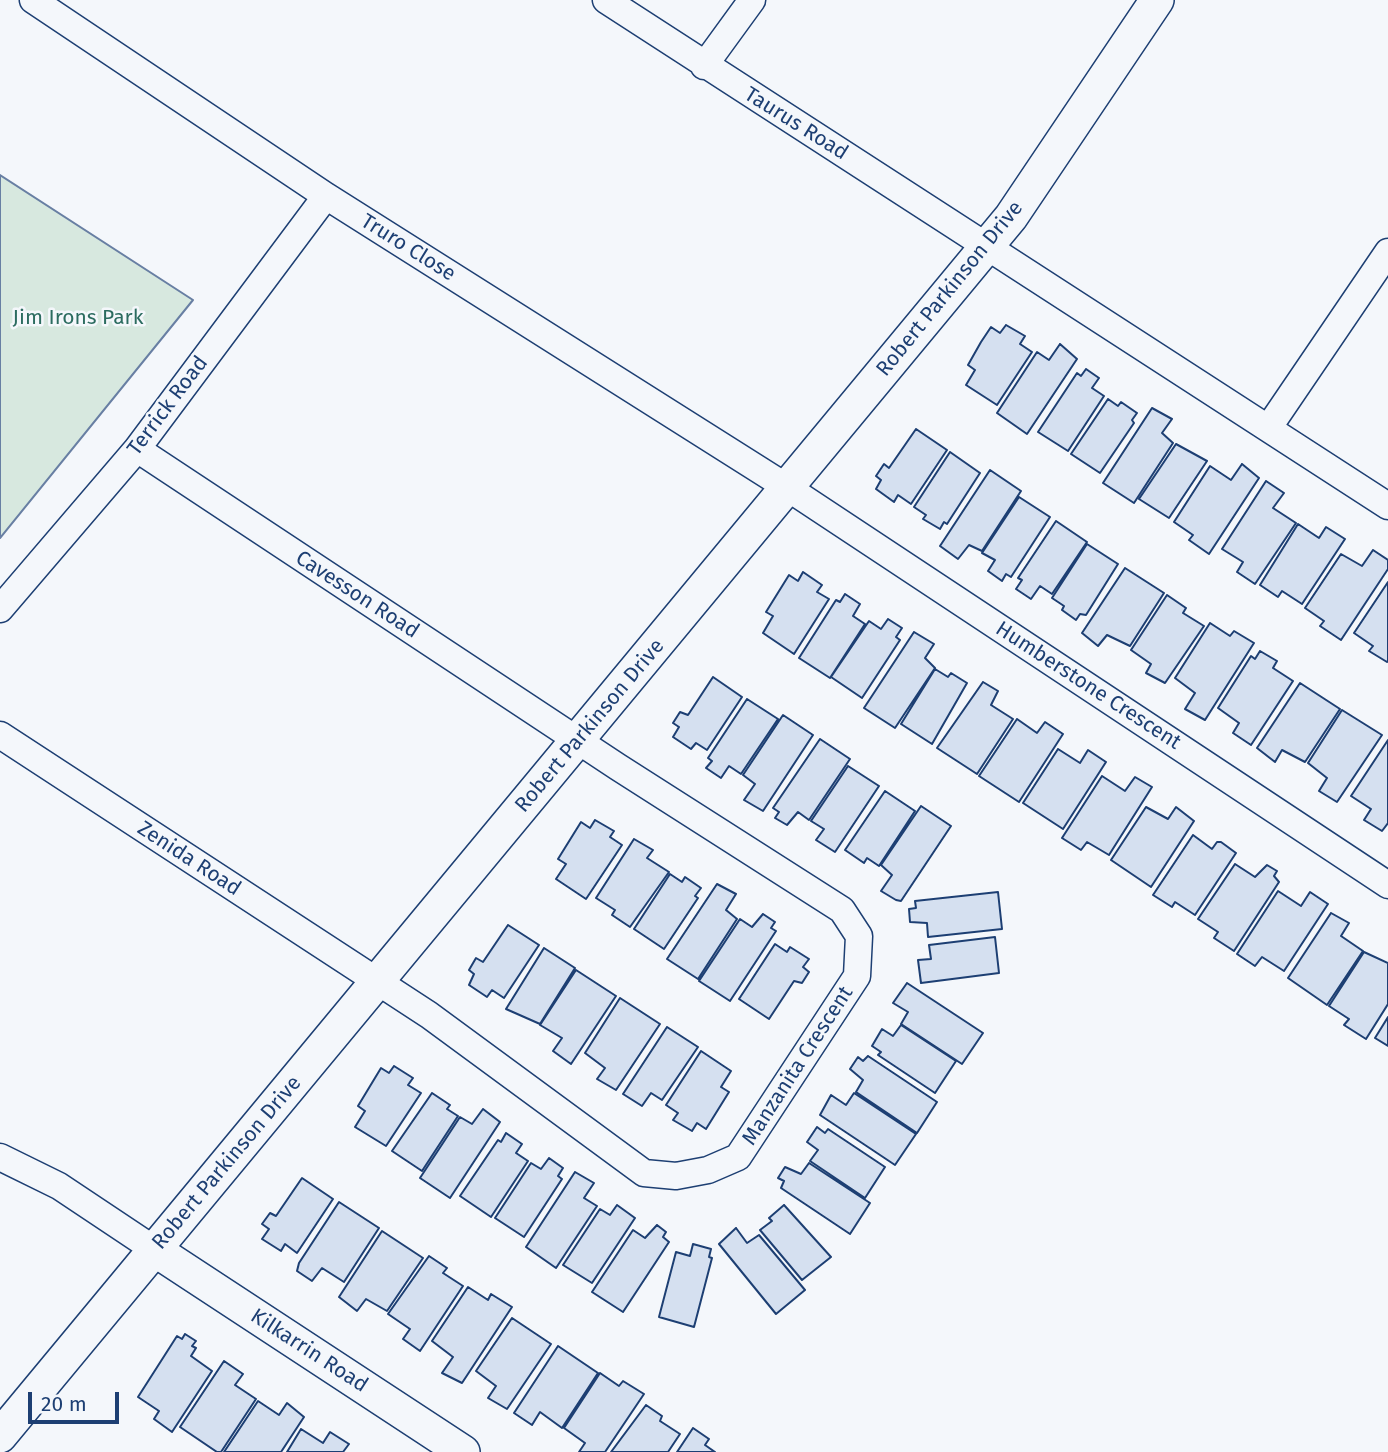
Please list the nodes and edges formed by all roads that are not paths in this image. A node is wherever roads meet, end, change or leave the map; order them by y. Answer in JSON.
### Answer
{"nodes":[{"id":1,"x":33,"y":0,"type":"edge"},
{"id":2,"x":606,"y":0,"type":"edge"},
{"id":3,"x":752,"y":0,"type":"edge"},
{"id":4,"x":1157,"y":0,"type":"edge"},
{"id":5,"x":704,"y":66,"type":"junction"},
{"id":6,"x":326,"y":196,"type":"junction"},
{"id":7,"x":986,"y":247,"type":"junction"},
{"id":8,"x":1388,"y":252,"type":"edge"},
{"id":9,"x":1269,"y":427,"type":"junction"},
{"id":10,"x":137,"y":449,"type":"junction"},
{"id":11,"x":788,"y":488,"type":"junction"},
{"id":12,"x":1388,"y":506,"type":"edge"},
{"id":13,"x":0,"y":609,"type":"edge"},
{"id":14,"x":0,"y":735,"type":"edge"},
{"id":15,"x":578,"y":741,"type":"junction"},
{"id":16,"x":1388,"y":885,"type":"edge"},
{"id":17,"x":378,"y":982,"type":"junction"},
{"id":18,"x":0,"y":1157,"type":"edge"},
{"id":19,"x":155,"y":1250,"type":"junction"},
{"id":20,"x":0,"y":1436,"type":"edge"},
{"id":21,"x":463,"y":1452,"type":"edge"}],
"edges":[{"from":1,"to":6,"type":"street","name":"Truro Close"},
{"from":2,"to":5,"type":"street","name":"Taurus Road"},
{"from":3,"to":5,"type":"street"},
{"from":4,"to":7,"type":"street","name":"Robert Parkinson Drive"},
{"from":5,"to":7,"type":"street","name":"Taurus Road"},
{"from":6,"to":10,"type":"street","name":"Terrick Road"},
{"from":6,"to":11,"type":"street","name":"Truro Close"},
{"from":7,"to":9,"type":"street"},
{"from":7,"to":11,"type":"street","name":"Robert Parkinson Drive"},
{"from":8,"to":9,"type":"street"},
{"from":9,"to":12,"type":"street"},
{"from":10,"to":13,"type":"street","name":"Terrick Road"},
{"from":10,"to":15,"type":"street","name":"Cavesson Road"},
{"from":11,"to":15,"type":"street","name":"Robert Parkinson Drive"},
{"from":11,"to":16,"type":"street","name":"Humberstone Crescent"},
{"from":14,"to":17,"type":"street","name":"Zenida Road"},
{"from":15,"to":17,"type":"street","name":"Robert Parkinson Drive"},
{"from":15,"to":17,"type":"street","name":"Manzanita Crescent"},
{"from":17,"to":19,"type":"street","name":"Robert Parkinson Drive"},
{"from":18,"to":19,"type":"street"},
{"from":19,"to":20,"type":"street","name":"Robert Parkinson Drive"},
{"from":19,"to":21,"type":"street","name":"Kilkarrin Road"}]}
